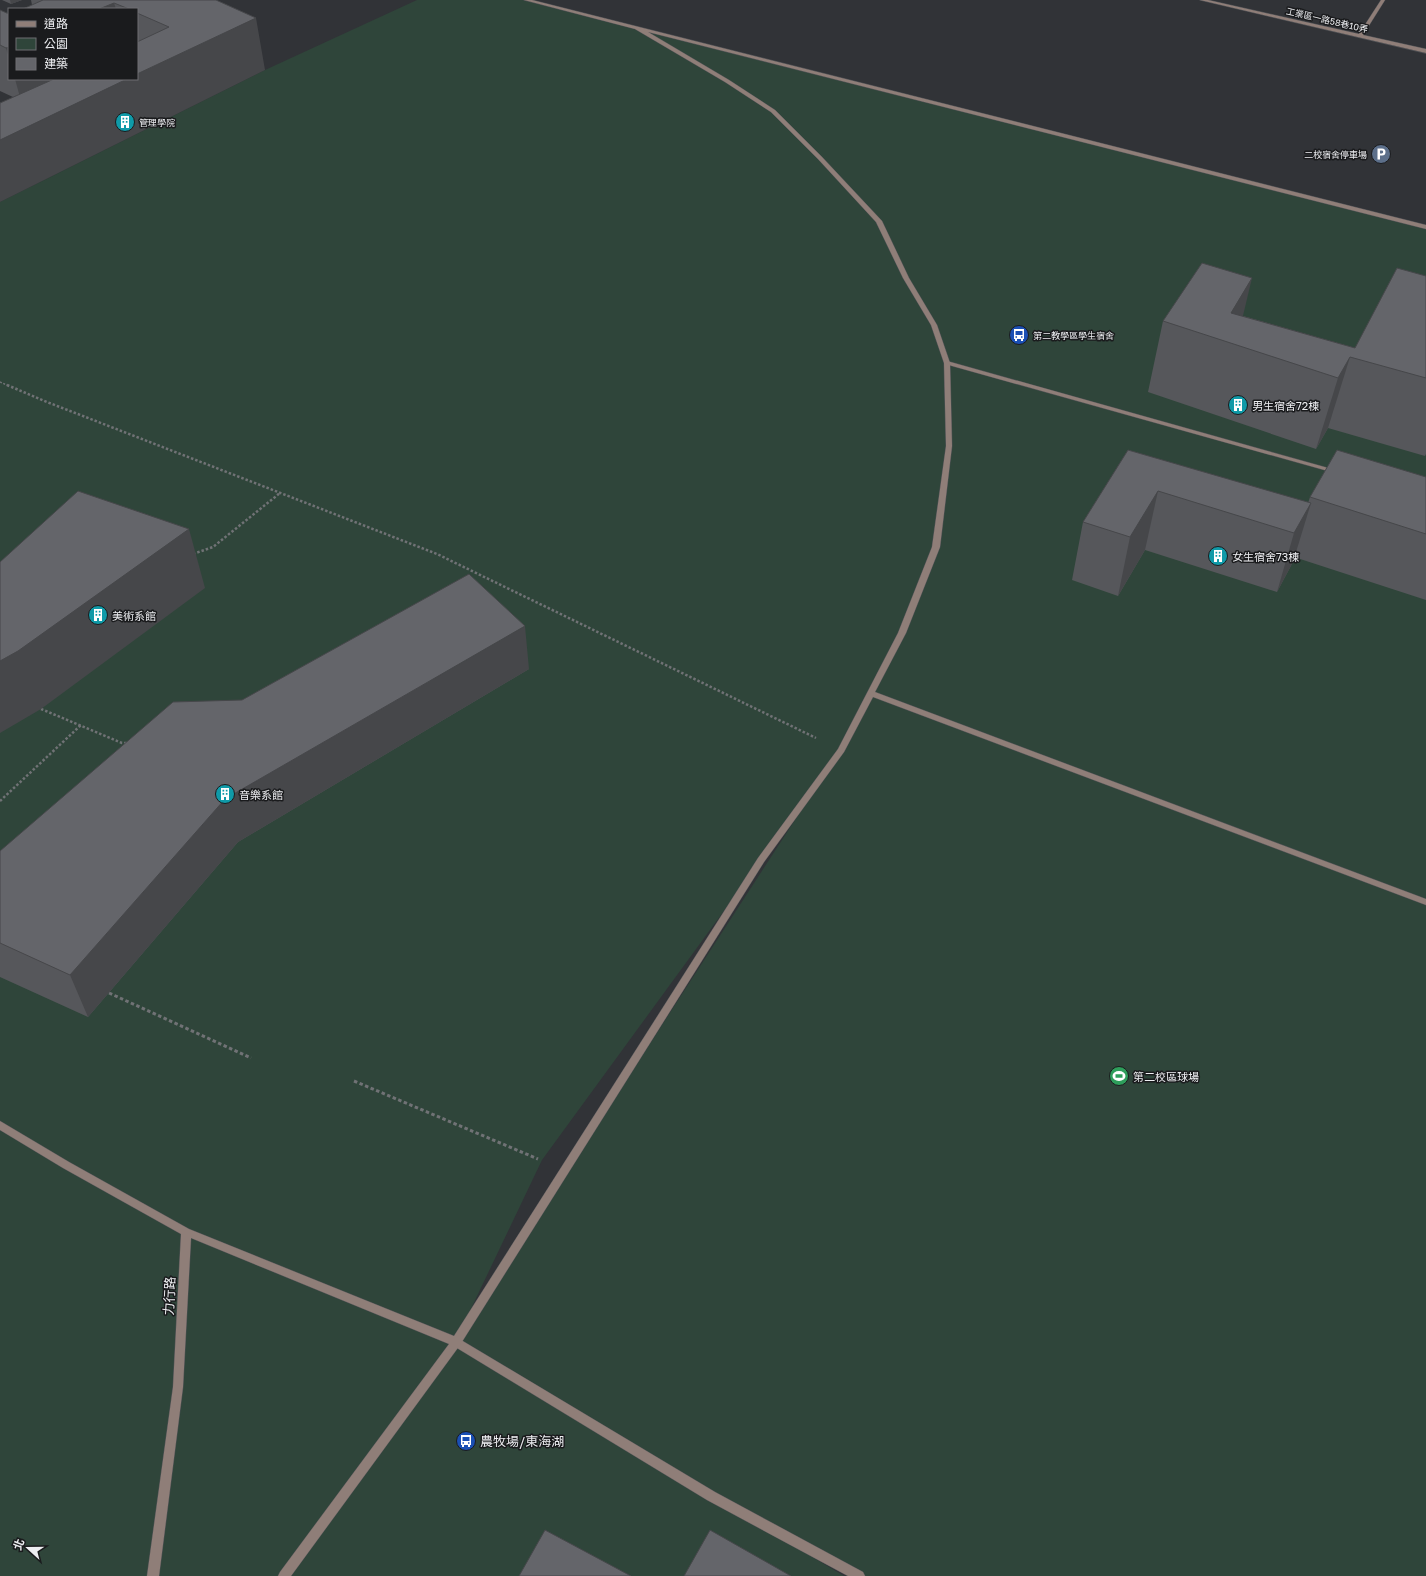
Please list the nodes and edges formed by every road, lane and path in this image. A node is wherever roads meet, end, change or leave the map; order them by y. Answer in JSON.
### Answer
{"nodes":[{"id":1,"x":526,"y":0,"type":"edge"},
{"id":2,"x":1202,"y":0,"type":"edge"},
{"id":3,"x":1383,"y":0,"type":"edge"},
{"id":4,"x":637,"y":28,"type":"junction"},
{"id":5,"x":1360,"y":36,"type":"junction"},
{"id":6,"x":1426,"y":51,"type":"edge"},
{"id":7,"x":1426,"y":227,"type":"edge"},
{"id":8,"x":947,"y":363,"type":"junction"},
{"id":9,"x":0,"y":382,"type":"edge"},
{"id":10,"x":1342,"y":473,"type":"edge"},
{"id":11,"x":280,"y":493,"type":"junction"},
{"id":12,"x":192,"y":554,"type":"dead end"},
{"id":13,"x":870,"y":693,"type":"junction"},
{"id":14,"x":41,"y":709,"type":"dead end"},
{"id":15,"x":82,"y":725,"type":"junction"},
{"id":16,"x":130,"y":742,"type":"edge"},
{"id":17,"x":841,"y":750,"type":"junction"},
{"id":18,"x":0,"y":801,"type":"edge"},
{"id":19,"x":1426,"y":902,"type":"edge"},
{"id":20,"x":109,"y":993,"type":"dead end"},
{"id":21,"x":251,"y":1058,"type":"dead end"},
{"id":22,"x":354,"y":1081,"type":"dead end"},
{"id":23,"x":0,"y":1125,"type":"edge"},
{"id":24,"x":542,"y":1160,"type":"dead end"},
{"id":25,"x":186,"y":1232,"type":"junction"},
{"id":26,"x":456,"y":1342,"type":"junction"},
{"id":27,"x":153,"y":1576,"type":"edge"},
{"id":28,"x":284,"y":1576,"type":"edge"},
{"id":29,"x":859,"y":1576,"type":"edge"}],
"edges":[{"from":1,"to":4,"type":"street"},
{"from":2,"to":5,"type":"street","name":"工業區一路58巷10弄"},
{"from":3,"to":5,"type":"street"},
{"from":4,"to":7,"type":"street"},
{"from":4,"to":8,"type":"street"},
{"from":5,"to":6,"type":"street","name":"工業區一路58巷10弄"},
{"from":8,"to":10,"type":"street"},
{"from":8,"to":13,"type":"street"},
{"from":9,"to":11,"type":"path"},
{"from":11,"to":12,"type":"path"},
{"from":11,"to":17,"type":"path"},
{"from":13,"to":17,"type":"street"},
{"from":13,"to":19,"type":"street"},
{"from":14,"to":15,"type":"path"},
{"from":15,"to":16,"type":"path"},
{"from":15,"to":18,"type":"path"},
{"from":17,"to":26,"type":"street"},
{"from":20,"to":21,"type":"path"},
{"from":22,"to":24,"type":"path"},
{"from":23,"to":25,"type":"street"},
{"from":25,"to":26,"type":"street"},
{"from":25,"to":27,"type":"street","name":"力行路"},
{"from":26,"to":28,"type":"street"},
{"from":26,"to":29,"type":"street"}]}
